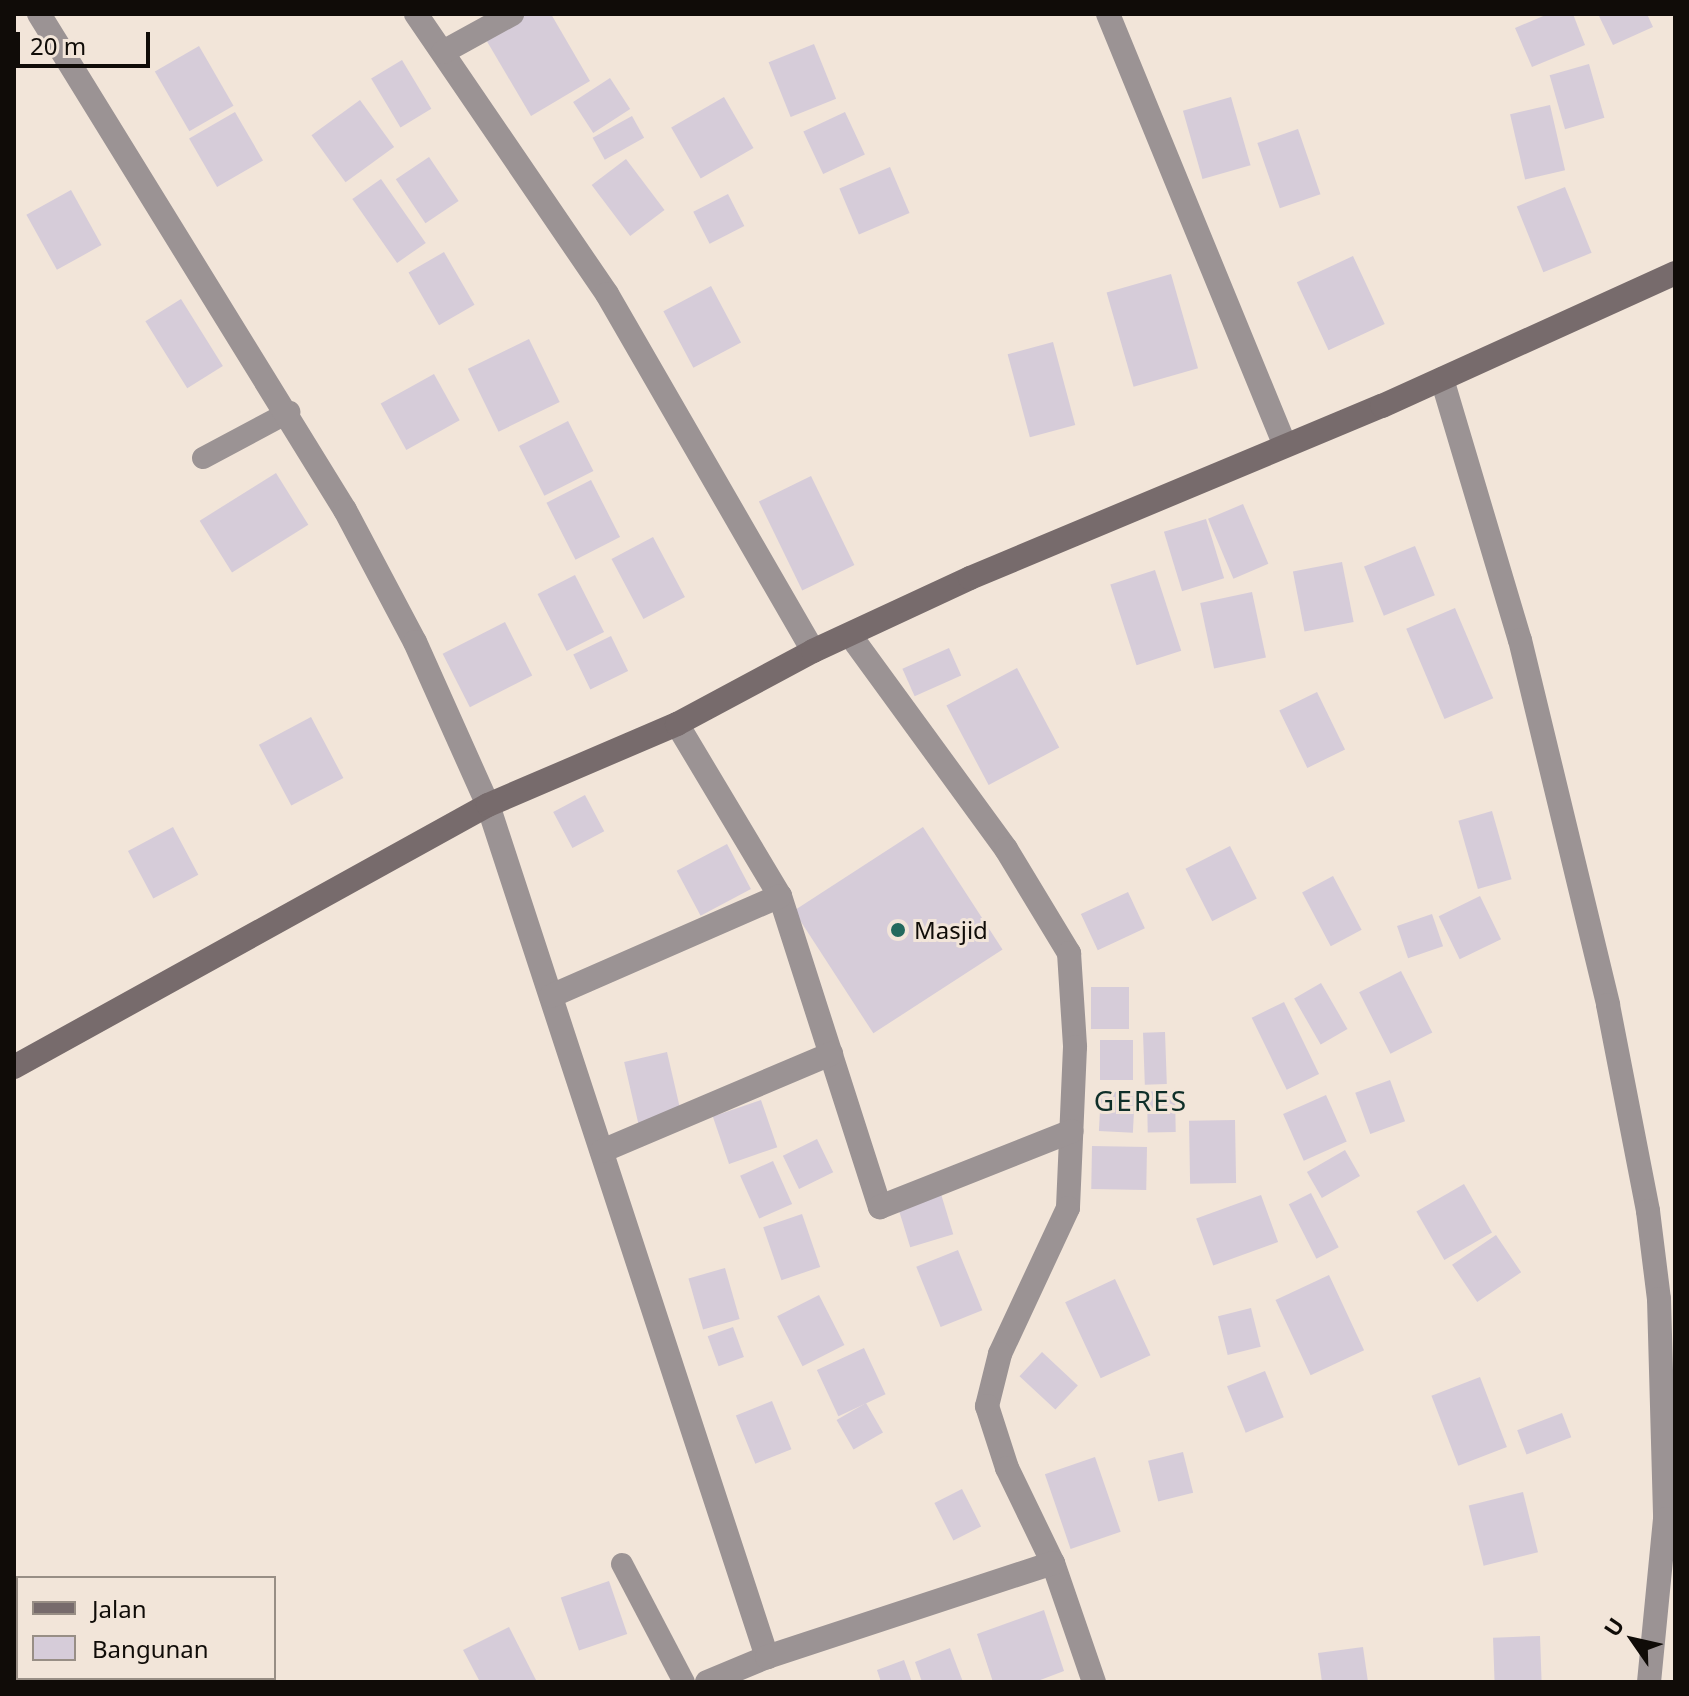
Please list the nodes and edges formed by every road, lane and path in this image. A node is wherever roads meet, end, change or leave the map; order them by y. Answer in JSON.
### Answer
{"nodes":[{"id":1,"x":39,"y":14,"type":"edge"},
{"id":2,"x":416,"y":14,"type":"edge"},
{"id":3,"x":512,"y":14,"type":"edge"},
{"id":4,"x":1108,"y":14,"type":"edge"},
{"id":5,"x":443,"y":52,"type":"junction"},
{"id":6,"x":1675,"y":273,"type":"edge"},
{"id":7,"x":1442,"y":379,"type":"junction"},
{"id":8,"x":289,"y":412,"type":"junction"},
{"id":9,"x":1285,"y":445,"type":"junction"},
{"id":10,"x":203,"y":458,"type":"dead end"},
{"id":11,"x":850,"y":635,"type":"junction"},
{"id":12,"x":813,"y":651,"type":"junction"},
{"id":13,"x":677,"y":724,"type":"junction"},
{"id":14,"x":488,"y":805,"type":"junction"},
{"id":15,"x":780,"y":896,"type":"junction"},
{"id":16,"x":551,"y":996,"type":"junction"},
{"id":17,"x":831,"y":1054,"type":"junction"},
{"id":18,"x":14,"y":1067,"type":"edge"},
{"id":19,"x":1072,"y":1131,"type":"junction"},
{"id":20,"x":602,"y":1151,"type":"junction"},
{"id":21,"x":1053,"y":1563,"type":"junction"},
{"id":22,"x":622,"y":1564,"type":"dead end"},
{"id":23,"x":767,"y":1657,"type":"junction"},
{"id":24,"x":684,"y":1682,"type":"edge"},
{"id":25,"x":707,"y":1682,"type":"edge"},
{"id":26,"x":1094,"y":1682,"type":"edge"},
{"id":27,"x":1649,"y":1682,"type":"edge"}],
"edges":[{"from":1,"to":8,"type":"street"},
{"from":2,"to":5,"type":"street"},
{"from":3,"to":5,"type":"street"},
{"from":4,"to":9,"type":"street"},
{"from":5,"to":12,"type":"street"},
{"from":6,"to":7,"type":"street"},
{"from":7,"to":9,"type":"street"},
{"from":7,"to":27,"type":"street"},
{"from":8,"to":10,"type":"lane"},
{"from":8,"to":14,"type":"street"},
{"from":9,"to":11,"type":"street"},
{"from":11,"to":12,"type":"street"},
{"from":11,"to":19,"type":"street"},
{"from":12,"to":13,"type":"street"},
{"from":13,"to":14,"type":"street"},
{"from":13,"to":15,"type":"street"},
{"from":14,"to":16,"type":"street"},
{"from":14,"to":18,"type":"street"},
{"from":15,"to":16,"type":"street"},
{"from":15,"to":17,"type":"street"},
{"from":16,"to":20,"type":"street"},
{"from":17,"to":19,"type":"street"},
{"from":17,"to":20,"type":"street"},
{"from":19,"to":21,"type":"street"},
{"from":20,"to":23,"type":"street"},
{"from":21,"to":23,"type":"street"},
{"from":21,"to":26,"type":"street"},
{"from":22,"to":24,"type":"lane"},
{"from":23,"to":25,"type":"street"}]}
